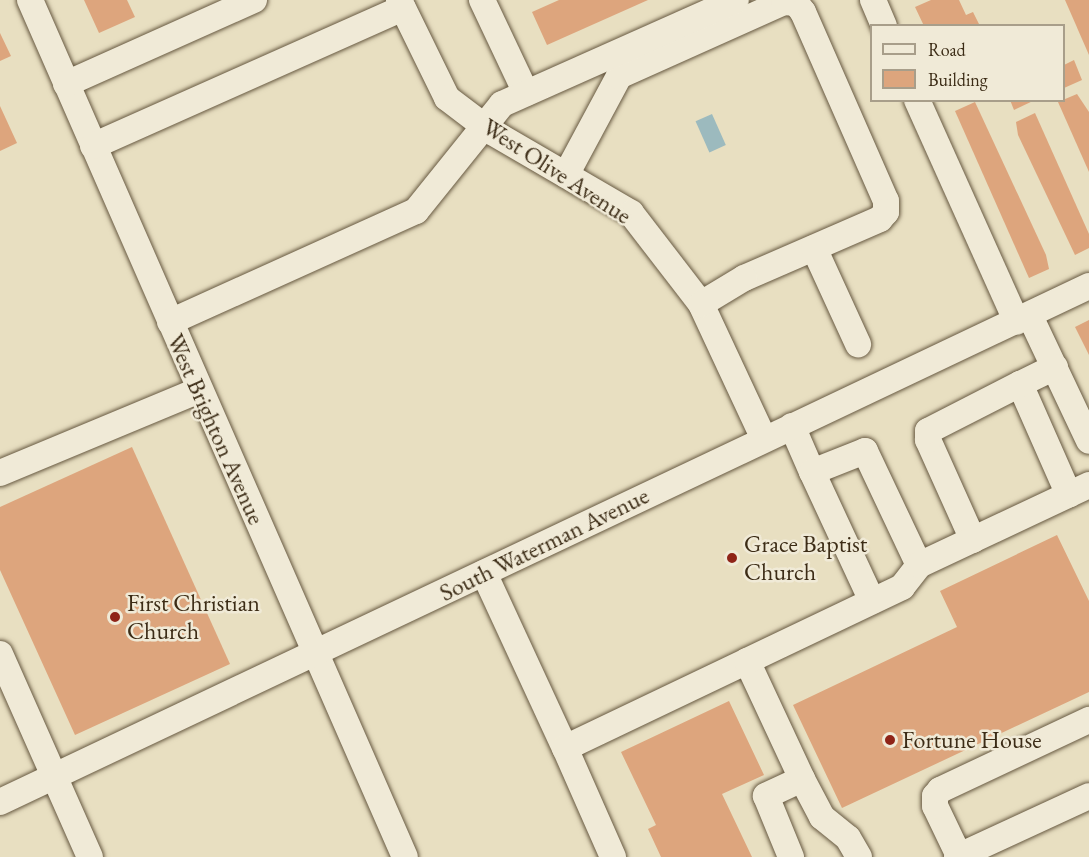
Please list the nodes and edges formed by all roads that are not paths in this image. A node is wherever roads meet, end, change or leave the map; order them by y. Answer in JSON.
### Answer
{"nodes":[{"id":1,"x":30,"y":0,"type":"edge"},
{"id":2,"x":255,"y":0,"type":"edge"},
{"id":3,"x":482,"y":0,"type":"edge"},
{"id":4,"x":736,"y":0,"type":"edge"},
{"id":5,"x":873,"y":0,"type":"edge"},
{"id":6,"x":401,"y":4,"type":"edge"},
{"id":7,"x":883,"y":24,"type":"edge"},
{"id":8,"x":66,"y":84,"type":"junction"},
{"id":9,"x":526,"y":93,"type":"junction"},
{"id":10,"x":919,"y":102,"type":"edge"},
{"id":11,"x":485,"y":126,"type":"junction"},
{"id":12,"x":93,"y":146,"type":"junction"},
{"id":13,"x":566,"y":175,"type":"junction"},
{"id":14,"x":814,"y":248,"type":"junction"},
{"id":15,"x":1089,"y":286,"type":"edge"},
{"id":16,"x":701,"y":304,"type":"junction"},
{"id":17,"x":1024,"y":319,"type":"junction"},
{"id":18,"x":170,"y":322,"type":"junction"},
{"id":19,"x":858,"y":344,"type":"dead end"},
{"id":20,"x":1055,"y":367,"type":"junction"},
{"id":21,"x":1020,"y":384,"type":"junction"},
{"id":22,"x":199,"y":390,"type":"junction"},
{"id":23,"x":792,"y":426,"type":"junction"},
{"id":24,"x":764,"y":440,"type":"junction"},
{"id":25,"x":1089,"y":441,"type":"edge"},
{"id":26,"x":812,"y":472,"type":"junction"},
{"id":27,"x":0,"y":473,"type":"edge"},
{"id":28,"x":1079,"y":490,"type":"edge"},
{"id":29,"x":974,"y":540,"type":"junction"},
{"id":30,"x":919,"y":565,"type":"junction"},
{"id":31,"x":484,"y":573,"type":"junction"},
{"id":32,"x":872,"y":601,"type":"junction"},
{"id":33,"x":0,"y":654,"type":"edge"},
{"id":34,"x":315,"y":654,"type":"junction"},
{"id":35,"x":747,"y":661,"type":"junction"},
{"id":36,"x":1089,"y":720,"type":"edge"},
{"id":37,"x":565,"y":748,"type":"junction"},
{"id":38,"x":55,"y":777,"type":"junction"},
{"id":39,"x":801,"y":778,"type":"junction"},
{"id":40,"x":1089,"y":796,"type":"edge"},
{"id":41,"x":0,"y":802,"type":"edge"},
{"id":42,"x":958,"y":856,"type":"edge"},
{"id":43,"x":90,"y":857,"type":"edge"},
{"id":44,"x":405,"y":857,"type":"edge"},
{"id":45,"x":613,"y":857,"type":"edge"},
{"id":46,"x":791,"y":857,"type":"edge"},
{"id":47,"x":859,"y":857,"type":"edge"}],
"edges":[{"from":1,"to":8,"type":"street","name":"West Brighton Avenue"},
{"from":2,"to":8,"type":"street"},
{"from":3,"to":9,"type":"street"},
{"from":4,"to":9,"type":"street"},
{"from":5,"to":7,"type":"street"},
{"from":6,"to":11,"type":"street","name":"West Olive Avenue"},
{"from":6,"to":12,"type":"street"},
{"from":8,"to":12,"type":"street","name":"West Brighton Avenue"},
{"from":9,"to":11,"type":"street"},
{"from":10,"to":17,"type":"street"},
{"from":11,"to":13,"type":"street","name":"West Olive Avenue"},
{"from":11,"to":18,"type":"street"},
{"from":12,"to":18,"type":"street","name":"West Brighton Avenue"},
{"from":13,"to":14,"type":"street"},
{"from":13,"to":16,"type":"street","name":"West Olive Avenue"},
{"from":14,"to":16,"type":"street"},
{"from":14,"to":19,"type":"street"},
{"from":15,"to":17,"type":"street","name":"South Waterman Avenue"},
{"from":16,"to":24,"type":"street","name":"West Olive Avenue"},
{"from":17,"to":20,"type":"street"},
{"from":17,"to":23,"type":"street","name":"South Waterman Avenue"},
{"from":18,"to":22,"type":"street","name":"West Brighton Avenue"},
{"from":20,"to":21,"type":"street"},
{"from":20,"to":25,"type":"street"},
{"from":21,"to":28,"type":"street"},
{"from":21,"to":29,"type":"street"},
{"from":22,"to":27,"type":"street"},
{"from":22,"to":34,"type":"street","name":"West Brighton Avenue"},
{"from":23,"to":24,"type":"street","name":"South Waterman Avenue"},
{"from":23,"to":26,"type":"street"},
{"from":24,"to":31,"type":"street","name":"South Waterman Avenue"},
{"from":26,"to":30,"type":"street"},
{"from":26,"to":32,"type":"street"},
{"from":28,"to":29,"type":"street"},
{"from":29,"to":30,"type":"street"},
{"from":30,"to":32,"type":"street"},
{"from":31,"to":34,"type":"street","name":"South Waterman Avenue"},
{"from":31,"to":37,"type":"street"},
{"from":32,"to":35,"type":"street"},
{"from":33,"to":38,"type":"street"},
{"from":34,"to":38,"type":"street","name":"South Waterman Avenue"},
{"from":34,"to":44,"type":"street","name":"West Brighton Avenue"},
{"from":35,"to":37,"type":"street"},
{"from":35,"to":39,"type":"street"},
{"from":36,"to":42,"type":"street"},
{"from":37,"to":45,"type":"street"},
{"from":38,"to":41,"type":"street","name":"South Waterman Avenue"},
{"from":38,"to":43,"type":"street"},
{"from":39,"to":46,"type":"street"},
{"from":39,"to":47,"type":"street"},
{"from":40,"to":42,"type":"street"}]}
